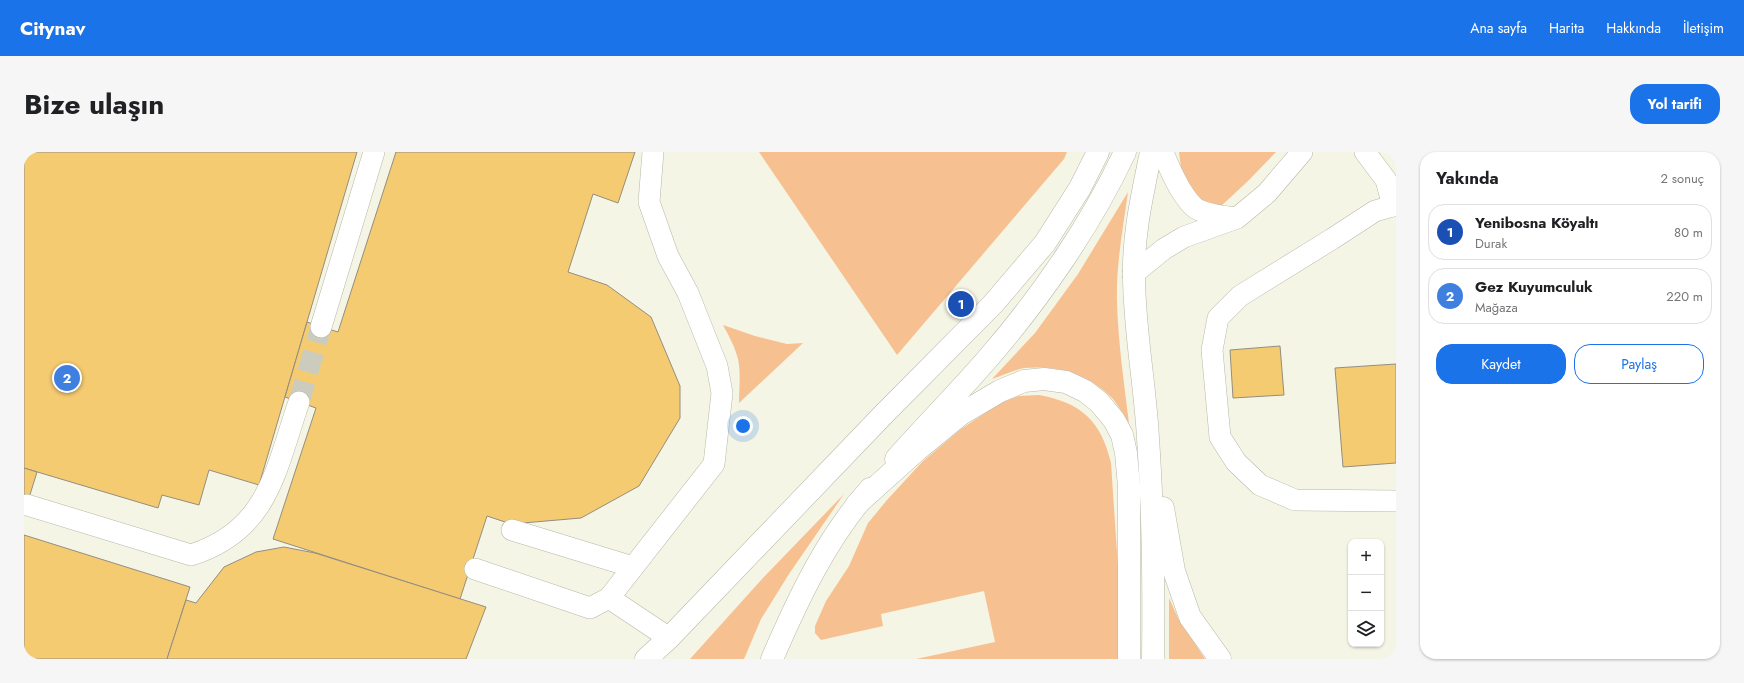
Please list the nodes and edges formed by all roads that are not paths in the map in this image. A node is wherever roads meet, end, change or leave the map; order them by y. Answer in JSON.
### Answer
{"nodes":[{"id":1,"x":374,"y":152,"type":"edge"},
{"id":2,"x":653,"y":152,"type":"edge"},
{"id":3,"x":1098,"y":152,"type":"edge"},
{"id":4,"x":1126,"y":152,"type":"edge"},
{"id":5,"x":1151,"y":152,"type":"edge"},
{"id":6,"x":1163,"y":152,"type":"edge"},
{"id":7,"x":1302,"y":152,"type":"edge"},
{"id":8,"x":1365,"y":152,"type":"edge"},
{"id":9,"x":1394,"y":206,"type":"edge"},
{"id":10,"x":1237,"y":218,"type":"junction"},
{"id":11,"x":1134,"y":274,"type":"junction"},
{"id":12,"x":321,"y":327,"type":"tunnel mouth"},
{"id":13,"x":299,"y":402,"type":"tunnel mouth"},
{"id":14,"x":1148,"y":436,"type":"junction"},
{"id":15,"x":1396,"y":501,"type":"edge"},
{"id":16,"x":857,"y":504,"type":"junction"},
{"id":17,"x":27,"y":505,"type":"dead end"},
{"id":18,"x":512,"y":530,"type":"dead end"},
{"id":19,"x":633,"y":567,"type":"junction"},
{"id":20,"x":475,"y":569,"type":"dead end"},
{"id":21,"x":609,"y":598,"type":"junction"},
{"id":22,"x":669,"y":638,"type":"junction"},
{"id":23,"x":646,"y":659,"type":"edge"},
{"id":24,"x":658,"y":659,"type":"edge"},
{"id":25,"x":772,"y":659,"type":"edge"},
{"id":26,"x":1129,"y":659,"type":"edge"},
{"id":27,"x":1153,"y":659,"type":"edge"},
{"id":28,"x":1220,"y":659,"type":"edge"}],
"edges":[{"from":1,"to":12,"type":"lane"},
{"from":2,"to":19,"type":"lane"},
{"from":3,"to":22,"type":"main road"},
{"from":4,"to":16,"type":"main road"},
{"from":5,"to":11,"type":"main road"},
{"from":6,"to":10,"type":"lane"},
{"from":7,"to":10,"type":"lane"},
{"from":8,"to":9,"type":"lane"},
{"from":9,"to":15,"type":"lane"},
{"from":10,"to":11,"type":"lane"},
{"from":11,"to":14,"type":"main road"},
{"from":13,"to":17,"type":"lane"},
{"from":14,"to":27,"type":"main road"},
{"from":14,"to":28,"type":"main road"},
{"from":16,"to":25,"type":"main road"},
{"from":16,"to":26,"type":"main road"},
{"from":18,"to":19,"type":"lane"},
{"from":19,"to":21,"type":"lane"},
{"from":20,"to":21,"type":"lane"},
{"from":21,"to":22,"type":"lane"},
{"from":22,"to":23,"type":"main road"},
{"from":22,"to":24,"type":"main road"}]}
